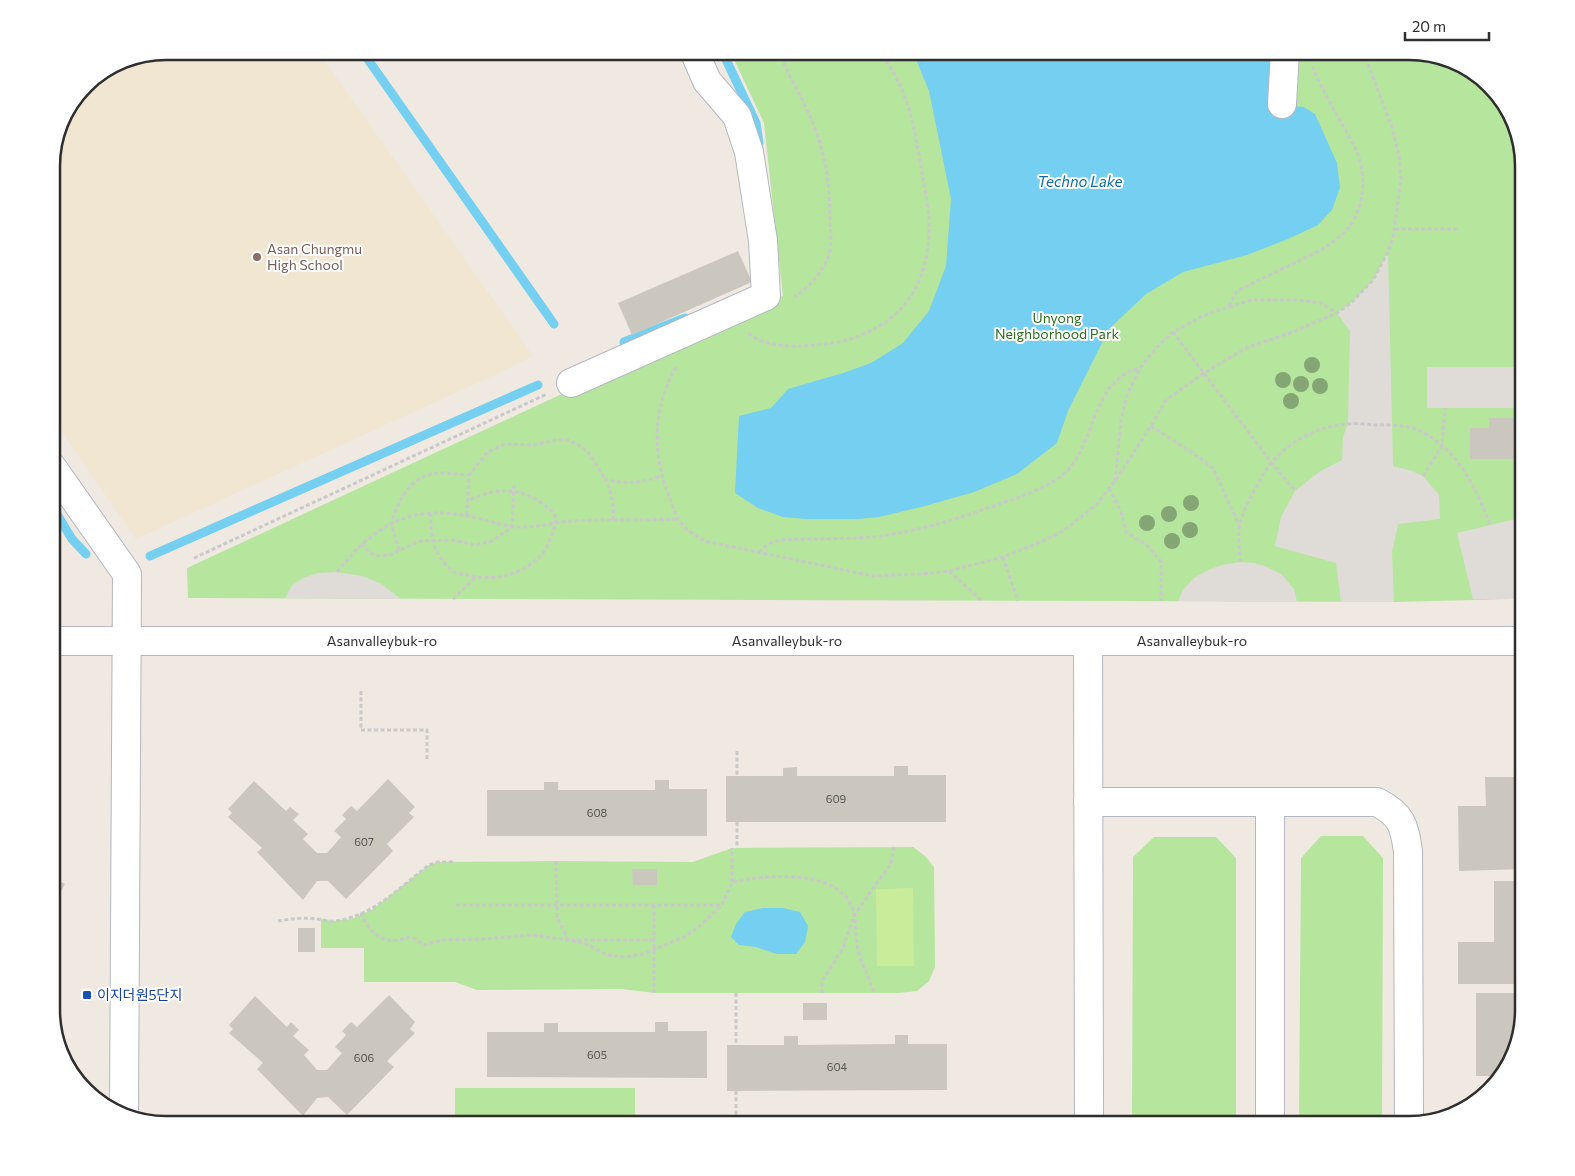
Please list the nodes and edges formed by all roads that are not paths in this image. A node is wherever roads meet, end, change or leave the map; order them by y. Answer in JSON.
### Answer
{"nodes":[{"id":1,"x":698,"y":60,"type":"edge"},
{"id":2,"x":1284,"y":60,"type":"edge"},
{"id":3,"x":1282,"y":104,"type":"dead end"},
{"id":4,"x":570,"y":383,"type":"road end"},
{"id":5,"x":60,"y":478,"type":"edge"},
{"id":6,"x":60,"y":641,"type":"edge"},
{"id":7,"x":126,"y":641,"type":"junction"},
{"id":8,"x":1088,"y":641,"type":"junction"},
{"id":9,"x":1515,"y":641,"type":"edge"},
{"id":10,"x":1088,"y":802,"type":"junction"},
{"id":11,"x":1270,"y":802,"type":"junction"},
{"id":12,"x":124,"y":1108,"type":"edge"},
{"id":13,"x":1089,"y":1116,"type":"edge"},
{"id":14,"x":1270,"y":1116,"type":"edge"},
{"id":15,"x":1409,"y":1116,"type":"edge"}],
"edges":[{"from":1,"to":4,"type":"street"},
{"from":2,"to":3,"type":"street"},
{"from":5,"to":7,"type":"street"},
{"from":6,"to":7,"type":"street","name":"Asanvalleybuk-ro"},
{"from":7,"to":8,"type":"street","name":"Asanvalleybuk-ro"},
{"from":7,"to":12,"type":"street"},
{"from":8,"to":9,"type":"street","name":"Asanvalleybuk-ro"},
{"from":8,"to":10,"type":"street"},
{"from":10,"to":11,"type":"street"},
{"from":10,"to":13,"type":"street"},
{"from":11,"to":14,"type":"street"},
{"from":11,"to":15,"type":"street"}]}
